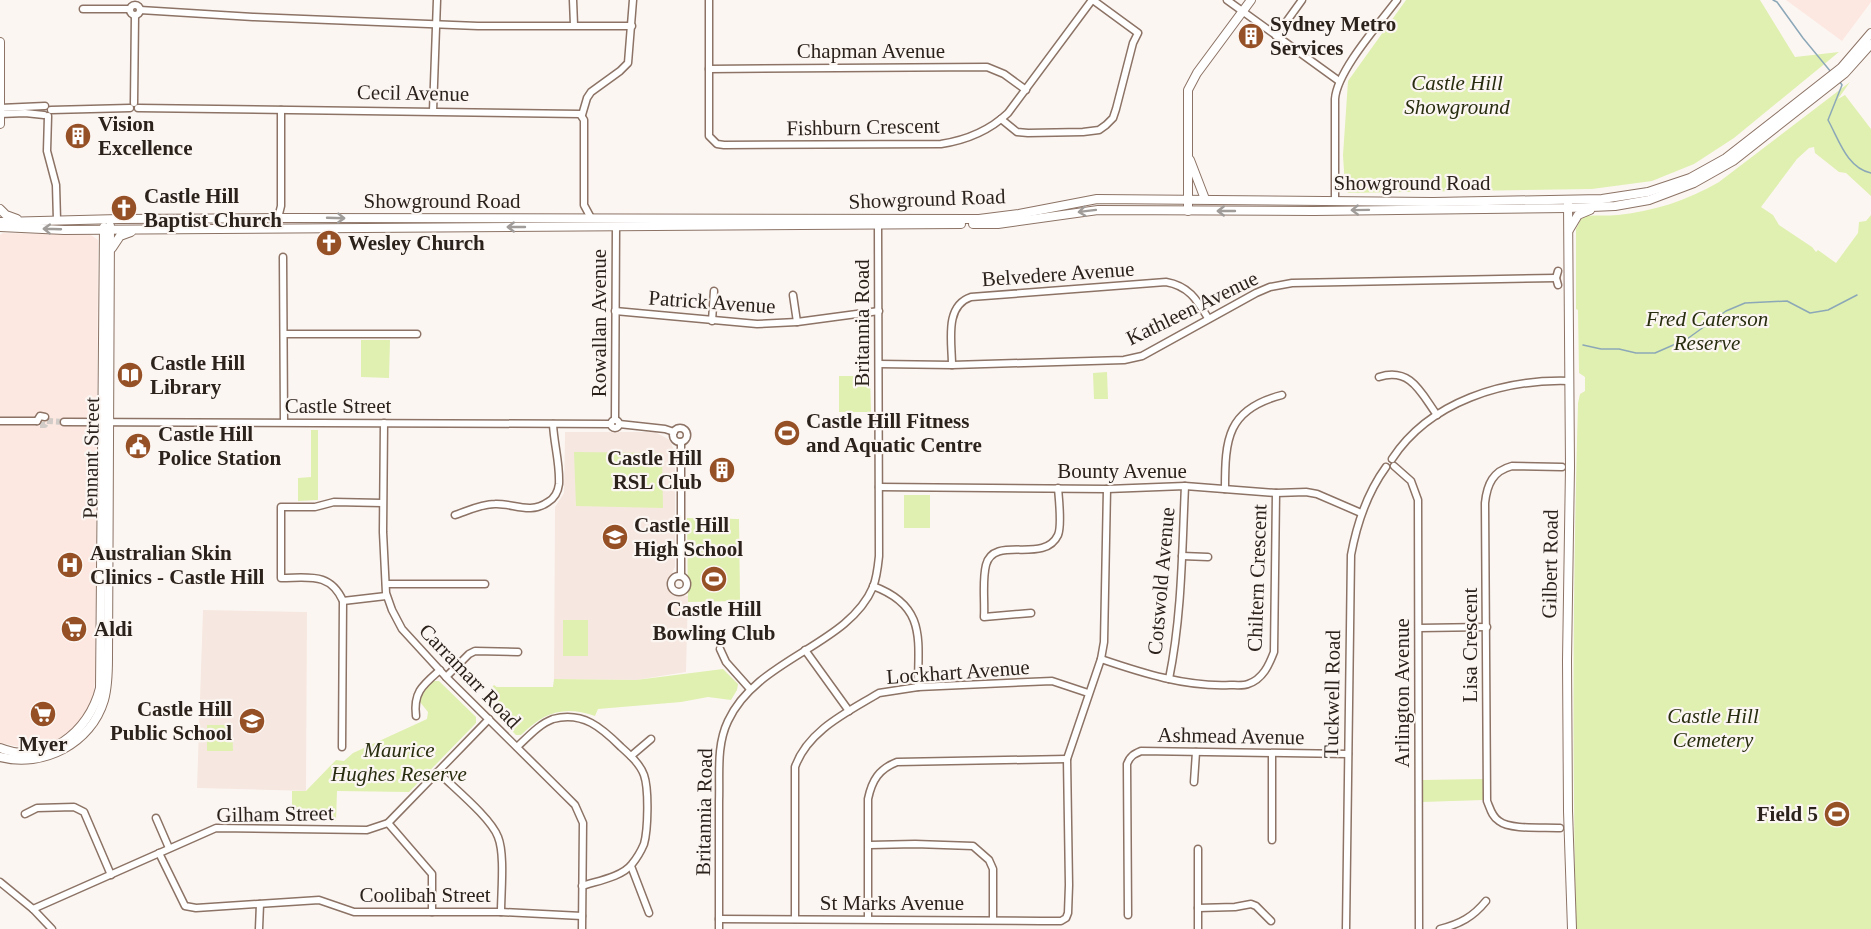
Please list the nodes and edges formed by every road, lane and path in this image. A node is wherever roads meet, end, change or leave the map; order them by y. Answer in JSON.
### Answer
{"nodes":[{"id":1,"x":437,"y":0,"type":"edge"},
{"id":2,"x":573,"y":0,"type":"edge"},
{"id":3,"x":633,"y":0,"type":"edge"},
{"id":4,"x":709,"y":0,"type":"edge"},
{"id":5,"x":1092,"y":0,"type":"edge"},
{"id":6,"x":1227,"y":0,"type":"edge"},
{"id":7,"x":1251,"y":0,"type":"edge"},
{"id":8,"x":1302,"y":0,"type":"edge"},
{"id":9,"x":1397,"y":0,"type":"edge"},
{"id":10,"x":135,"y":8,"type":"edge"},
{"id":11,"x":83,"y":9,"type":"dead end"},
{"id":12,"x":1243,"y":11,"type":"junction"},
{"id":13,"x":436,"y":25,"type":"junction"},
{"id":14,"x":574,"y":25,"type":"junction"},
{"id":15,"x":632,"y":26,"type":"junction"},
{"id":16,"x":1871,"y":33,"type":"edge"},
{"id":17,"x":1276,"y":36,"type":"junction"},
{"id":18,"x":0,"y":42,"type":"edge"},
{"id":19,"x":1871,"y":44,"type":"edge"},
{"id":20,"x":710,"y":69,"type":"junction"},
{"id":21,"x":1843,"y":71,"type":"junction"},
{"id":22,"x":1339,"y":81,"type":"junction"},
{"id":23,"x":1824,"y":87,"type":"junction"},
{"id":24,"x":1026,"y":90,"type":"junction"},
{"id":25,"x":134,"y":106,"type":"junction"},
{"id":26,"x":0,"y":108,"type":"edge"},
{"id":27,"x":281,"y":110,"type":"junction"},
{"id":28,"x":433,"y":111,"type":"junction"},
{"id":29,"x":47,"y":112,"type":"junction"},
{"id":30,"x":0,"y":114,"type":"edge"},
{"id":31,"x":582,"y":115,"type":"junction"},
{"id":32,"x":1001,"y":119,"type":"junction"},
{"id":33,"x":0,"y":124,"type":"edge"},
{"id":34,"x":1188,"y":156,"type":"junction"},
{"id":35,"x":1188,"y":199,"type":"junction"},
{"id":36,"x":1205,"y":199,"type":"junction"},
{"id":37,"x":1568,"y":204,"type":"junction"},
{"id":38,"x":584,"y":205,"type":"junction"},
{"id":39,"x":280,"y":206,"type":"junction"},
{"id":40,"x":1335,"y":206,"type":"junction"},
{"id":41,"x":1600,"y":207,"type":"junction"},
{"id":42,"x":0,"y":209,"type":"edge"},
{"id":43,"x":1188,"y":211,"type":"junction"},
{"id":44,"x":278,"y":218,"type":"junction"},
{"id":45,"x":288,"y":218,"type":"junction"},
{"id":46,"x":571,"y":218,"type":"junction"},
{"id":47,"x":591,"y":218,"type":"junction"},
{"id":48,"x":107,"y":219,"type":"junction"},
{"id":49,"x":57,"y":220,"type":"junction"},
{"id":50,"x":24,"y":221,"type":"junction"},
{"id":51,"x":0,"y":222,"type":"edge"},
{"id":52,"x":616,"y":222,"type":"junction"},
{"id":53,"x":878,"y":225,"type":"junction"},
{"id":54,"x":0,"y":227,"type":"edge"},
{"id":55,"x":295,"y":228,"type":"junction"},
{"id":56,"x":107,"y":229,"type":"junction"},
{"id":57,"x":150,"y":229,"type":"junction"},
{"id":58,"x":1568,"y":232,"type":"junction"},
{"id":59,"x":283,"y":257,"type":"dead end"},
{"id":60,"x":111,"y":262,"type":"junction"},
{"id":61,"x":1557,"y":278,"type":"dead end"},
{"id":62,"x":714,"y":291,"type":"dead end"},
{"id":63,"x":793,"y":295,"type":"dead end"},
{"id":64,"x":615,"y":311,"type":"junction"},
{"id":65,"x":879,"y":311,"type":"junction"},
{"id":66,"x":1208,"y":318,"type":"junction"},
{"id":67,"x":712,"y":321,"type":"junction"},
{"id":68,"x":797,"y":322,"type":"junction"},
{"id":69,"x":284,"y":334,"type":"junction"},
{"id":70,"x":417,"y":334,"type":"dead end"},
{"id":71,"x":879,"y":364,"type":"junction"},
{"id":72,"x":951,"y":365,"type":"junction"},
{"id":73,"x":1379,"y":377,"type":"dead end"},
{"id":74,"x":1569,"y":381,"type":"junction"},
{"id":75,"x":1282,"y":394,"type":"dead end"},
{"id":76,"x":1437,"y":415,"type":"junction"},
{"id":77,"x":45,"y":417,"type":"tunnel mouth"},
{"id":78,"x":0,"y":421,"type":"edge"},
{"id":79,"x":64,"y":422,"type":"tunnel mouth"},
{"id":80,"x":106,"y":422,"type":"junction"},
{"id":81,"x":284,"y":422,"type":"junction"},
{"id":82,"x":384,"y":423,"type":"junction"},
{"id":83,"x":615,"y":423,"type":"junction"},
{"id":84,"x":553,"y":424,"type":"junction"},
{"id":85,"x":674,"y":432,"type":"junction"},
{"id":86,"x":681,"y":442,"type":"junction"},
{"id":87,"x":1393,"y":462,"type":"junction"},
{"id":88,"x":1562,"y":467,"type":"dead end"},
{"id":89,"x":1185,"y":486,"type":"junction"},
{"id":90,"x":879,"y":487,"type":"junction"},
{"id":91,"x":1058,"y":488,"type":"junction"},
{"id":92,"x":1107,"y":489,"type":"junction"},
{"id":93,"x":1225,"y":489,"type":"junction"},
{"id":94,"x":1276,"y":493,"type":"junction"},
{"id":95,"x":382,"y":502,"type":"junction"},
{"id":96,"x":1361,"y":513,"type":"junction"},
{"id":97,"x":454,"y":515,"type":"dead end"},
{"id":98,"x":1182,"y":556,"type":"junction"},
{"id":99,"x":1208,"y":557,"type":"dead end"},
{"id":100,"x":681,"y":576,"type":"dead end"},
{"id":101,"x":386,"y":584,"type":"junction"},
{"id":102,"x":485,"y":584,"type":"dead end"},
{"id":103,"x":873,"y":586,"type":"junction"},
{"id":104,"x":386,"y":596,"type":"junction"},
{"id":105,"x":343,"y":601,"type":"junction"},
{"id":106,"x":919,"y":609,"type":"dead end"},
{"id":107,"x":1031,"y":613,"type":"dead end"},
{"id":108,"x":912,"y":614,"type":"junction"},
{"id":109,"x":1487,"y":627,"type":"junction"},
{"id":110,"x":1419,"y":628,"type":"junction"},
{"id":111,"x":720,"y":649,"type":"dead end"},
{"id":112,"x":805,"y":650,"type":"junction"},
{"id":113,"x":518,"y":652,"type":"dead end"},
{"id":114,"x":1101,"y":659,"type":"junction"},
{"id":115,"x":440,"y":670,"type":"junction"},
{"id":116,"x":446,"y":677,"type":"junction"},
{"id":117,"x":1169,"y":679,"type":"junction"},
{"id":118,"x":918,"y":687,"type":"junction"},
{"id":119,"x":750,"y":689,"type":"junction"},
{"id":120,"x":1088,"y":693,"type":"junction"},
{"id":121,"x":849,"y":711,"type":"junction"},
{"id":122,"x":416,"y":716,"type":"dead end"},
{"id":123,"x":489,"y":719,"type":"junction"},
{"id":124,"x":651,"y":739,"type":"dead end"},
{"id":125,"x":342,"y":747,"type":"dead end"},
{"id":126,"x":517,"y":747,"type":"junction"},
{"id":127,"x":0,"y":748,"type":"edge"},
{"id":128,"x":1196,"y":752,"type":"junction"},
{"id":129,"x":1272,"y":754,"type":"junction"},
{"id":130,"x":1348,"y":754,"type":"junction"},
{"id":131,"x":631,"y":756,"type":"junction"},
{"id":132,"x":0,"y":757,"type":"edge"},
{"id":133,"x":1066,"y":759,"type":"junction"},
{"id":134,"x":438,"y":772,"type":"junction"},
{"id":135,"x":1194,"y":782,"type":"dead end"},
{"id":136,"x":25,"y":814,"type":"dead end"},
{"id":137,"x":156,"y":818,"type":"dead end"},
{"id":138,"x":388,"y":823,"type":"junction"},
{"id":139,"x":1560,"y":828,"type":"dead end"},
{"id":140,"x":1272,"y":840,"type":"dead end"},
{"id":141,"x":870,"y":845,"type":"junction"},
{"id":142,"x":170,"y":848,"type":"junction"},
{"id":143,"x":1198,"y":849,"type":"dead end"},
{"id":144,"x":159,"y":853,"type":"junction"},
{"id":145,"x":631,"y":866,"type":"junction"},
{"id":146,"x":111,"y":874,"type":"junction"},
{"id":147,"x":0,"y":882,"type":"edge"},
{"id":148,"x":582,"y":886,"type":"junction"},
{"id":149,"x":1486,"y":901,"type":"dead end"},
{"id":150,"x":260,"y":904,"type":"junction"},
{"id":151,"x":1198,"y":908,"type":"junction"},
{"id":152,"x":33,"y":909,"type":"junction"},
{"id":153,"x":432,"y":912,"type":"junction"},
{"id":154,"x":501,"y":912,"type":"junction"},
{"id":155,"x":649,"y":912,"type":"dead end"},
{"id":156,"x":1128,"y":915,"type":"dead end"},
{"id":157,"x":582,"y":916,"type":"junction"},
{"id":158,"x":868,"y":918,"type":"junction"},
{"id":159,"x":719,"y":919,"type":"junction"},
{"id":160,"x":795,"y":919,"type":"junction"},
{"id":161,"x":993,"y":920,"type":"junction"},
{"id":162,"x":1041,"y":921,"type":"junction"},
{"id":163,"x":1271,"y":921,"type":"dead end"},
{"id":164,"x":52,"y":929,"type":"edge"},
{"id":165,"x":259,"y":929,"type":"edge"},
{"id":166,"x":582,"y":929,"type":"edge"},
{"id":167,"x":719,"y":929,"type":"edge"},
{"id":168,"x":1041,"y":929,"type":"edge"},
{"id":169,"x":1198,"y":929,"type":"edge"},
{"id":170,"x":1346,"y":929,"type":"edge"},
{"id":171,"x":1419,"y":929,"type":"edge"},
{"id":172,"x":1440,"y":929,"type":"edge"},
{"id":173,"x":1572,"y":929,"type":"edge"}],
"edges":[{"from":1,"to":13,"type":"street"},
{"from":2,"to":14,"type":"street"},
{"from":3,"to":15,"type":"street"},
{"from":4,"to":20,"type":"street","name":"Fishburn Crescent"},
{"from":5,"to":24,"type":"street","name":"Fishburn Crescent"},
{"from":5,"to":32,"type":"street"},
{"from":6,"to":12,"type":"street"},
{"from":7,"to":12,"type":"main road"},
{"from":8,"to":17,"type":"street"},
{"from":9,"to":22,"type":"street"},
{"from":10,"to":11,"type":"street"},
{"from":10,"to":13,"type":"street"},
{"from":10,"to":25,"type":"street"},
{"from":12,"to":17,"type":"street"},
{"from":12,"to":34,"type":"main road"},
{"from":13,"to":14,"type":"street"},
{"from":13,"to":28,"type":"street"},
{"from":14,"to":15,"type":"street"},
{"from":15,"to":31,"type":"street"},
{"from":16,"to":21,"type":"main road","name":"Showground Road"},
{"from":17,"to":22,"type":"street"},
{"from":18,"to":26,"type":"main road"},
{"from":19,"to":21,"type":"main road","name":"Showground Road"},
{"from":20,"to":24,"type":"street","name":"Chapman Avenue"},
{"from":20,"to":32,"type":"street","name":"Fishburn Crescent"},
{"from":21,"to":23,"type":"main road","name":"Showground Road"},
{"from":22,"to":40,"type":"street"},
{"from":23,"to":37,"type":"main road","name":"Showground Road"},
{"from":23,"to":41,"type":"main road","name":"Showground Road"},
{"from":24,"to":32,"type":"street","name":"Fishburn Crescent"},
{"from":25,"to":27,"type":"street","name":"Cecil Avenue"},
{"from":25,"to":29,"type":"street","name":"Cecil Avenue"},
{"from":26,"to":29,"type":"street","name":"Cecil Avenue"},
{"from":26,"to":30,"type":"main road"},
{"from":27,"to":28,"type":"street","name":"Cecil Avenue"},
{"from":27,"to":39,"type":"street"},
{"from":28,"to":31,"type":"street","name":"Cecil Avenue"},
{"from":29,"to":30,"type":"street","name":"Cecil Avenue"},
{"from":29,"to":49,"type":"street"},
{"from":30,"to":33,"type":"main road"},
{"from":31,"to":38,"type":"street"},
{"from":34,"to":35,"type":"main road"},
{"from":34,"to":36,"type":"main road"},
{"from":35,"to":36,"type":"main road","name":"Showground Road"},
{"from":35,"to":43,"type":"main road"},
{"from":35,"to":52,"type":"main road","name":"Showground Road"},
{"from":36,"to":40,"type":"main road","name":"Showground Road"},
{"from":37,"to":40,"type":"main road","name":"Showground Road"},
{"from":37,"to":41,"type":"main road","name":"Showground Road"},
{"from":37,"to":58,"type":"main road","name":"Gilbert Road"},
{"from":38,"to":46,"type":"street"},
{"from":38,"to":47,"type":"street"},
{"from":39,"to":44,"type":"street"},
{"from":39,"to":45,"type":"street"},
{"from":40,"to":43,"type":"main road","name":"Showground Road","one_way":true},
{"from":41,"to":58,"type":"main road"},
{"from":42,"to":50,"type":"main road"},
{"from":43,"to":53,"type":"main road","name":"Showground Road","one_way":true},
{"from":44,"to":45,"type":"main road","name":"Showground Road"},
{"from":44,"to":48,"type":"main road","name":"Showground Road"},
{"from":44,"to":55,"type":"main road"},
{"from":45,"to":46,"type":"main road","name":"Showground Road","one_way":true},
{"from":46,"to":47,"type":"main road","name":"Showground Road"},
{"from":47,"to":52,"type":"main road","name":"Showground Road"},
{"from":48,"to":49,"type":"main road","name":"Showground Road"},
{"from":48,"to":56,"type":"main road"},
{"from":49,"to":50,"type":"main road","name":"Showground Road"},
{"from":50,"to":51,"type":"main road","name":"Showground Road"},
{"from":52,"to":53,"type":"main road","name":"Showground Road"},
{"from":52,"to":55,"type":"main road","name":"Showground Road","one_way":true},
{"from":52,"to":64,"type":"street","name":"Rowallan Avenue"},
{"from":53,"to":65,"type":"street","name":"Britannia Road"},
{"from":56,"to":54,"type":"main road","name":"Showground Road","one_way":true},
{"from":55,"to":57,"type":"main road","name":"Showground Road"},
{"from":56,"to":57,"type":"main road","name":"Showground Road"},
{"from":56,"to":60,"type":"main road","name":"Pennant Street"},
{"from":56,"to":80,"type":"main road","name":"Pennant Street"},
{"from":57,"to":60,"type":"main road"},
{"from":58,"to":74,"type":"main road","name":"Gilbert Road"},
{"from":59,"to":69,"type":"street"},
{"from":60,"to":80,"type":"main road","name":"Pennant Street"},
{"from":61,"to":66,"type":"street","name":"Kathleen Avenue"},
{"from":62,"to":67,"type":"street"},
{"from":63,"to":68,"type":"street"},
{"from":64,"to":67,"type":"street","name":"Patrick Avenue"},
{"from":64,"to":83,"type":"street","name":"Rowallan Avenue"},
{"from":65,"to":68,"type":"street","name":"Patrick Avenue"},
{"from":65,"to":71,"type":"street","name":"Britannia Road"},
{"from":66,"to":72,"type":"street","name":"Kathleen Avenue"},
{"from":66,"to":72,"type":"street","name":"Belvedere Avenue"},
{"from":67,"to":68,"type":"street","name":"Patrick Avenue"},
{"from":69,"to":70,"type":"street"},
{"from":69,"to":81,"type":"street"},
{"from":71,"to":72,"type":"street","name":"Kathleen Avenue"},
{"from":71,"to":90,"type":"street","name":"Britannia Road"},
{"from":73,"to":76,"type":"street"},
{"from":74,"to":76,"type":"street"},
{"from":74,"to":173,"type":"main road","name":"Gilbert Road"},
{"from":75,"to":93,"type":"street"},
{"from":76,"to":87,"type":"street"},
{"from":77,"to":78,"type":"street"},
{"from":79,"to":80,"type":"street","name":"Castle Street"},
{"from":80,"to":81,"type":"street","name":"Castle Street"},
{"from":80,"to":127,"type":"main road","name":"Pennant Street"},
{"from":80,"to":132,"type":"main road","name":"Pennant Street"},
{"from":81,"to":82,"type":"street","name":"Castle Street"},
{"from":82,"to":84,"type":"street","name":"Castle Street"},
{"from":82,"to":95,"type":"street","name":"Carramarr Road"},
{"from":83,"to":84,"type":"street","name":"Castle Street"},
{"from":83,"to":85,"type":"street","name":"Castle Street"},
{"from":84,"to":97,"type":"street"},
{"from":85,"to":86,"type":"street"},
{"from":85,"to":86,"type":"street"},
{"from":86,"to":100,"type":"street"},
{"from":87,"to":96,"type":"street","name":"Tuckwell Road"},
{"from":87,"to":110,"type":"street","name":"Arlington Avenue"},
{"from":88,"to":109,"type":"street","name":"Lisa Crescent"},
{"from":89,"to":92,"type":"street","name":"Bounty Avenue"},
{"from":89,"to":93,"type":"street","name":"Bounty Avenue"},
{"from":89,"to":98,"type":"street","name":"Cotswold Avenue"},
{"from":90,"to":91,"type":"street","name":"Bounty Avenue"},
{"from":90,"to":103,"type":"street","name":"Britannia Road"},
{"from":91,"to":92,"type":"street","name":"Bounty Avenue"},
{"from":91,"to":107,"type":"street"},
{"from":92,"to":114,"type":"street"},
{"from":93,"to":94,"type":"street","name":"Bounty Avenue"},
{"from":94,"to":96,"type":"street","name":"Bounty Avenue"},
{"from":94,"to":117,"type":"street","name":"Chiltern Crescent"},
{"from":95,"to":101,"type":"street","name":"Carramarr Road"},
{"from":95,"to":105,"type":"street"},
{"from":96,"to":130,"type":"street","name":"Tuckwell Road"},
{"from":98,"to":99,"type":"street"},
{"from":98,"to":117,"type":"street","name":"Cotswold Avenue"},
{"from":101,"to":102,"type":"street"},
{"from":101,"to":104,"type":"street","name":"Carramarr Road"},
{"from":103,"to":108,"type":"street"},
{"from":103,"to":112,"type":"street","name":"Britannia Road"},
{"from":104,"to":105,"type":"street"},
{"from":104,"to":115,"type":"street","name":"Carramarr Road"},
{"from":105,"to":125,"type":"street"},
{"from":106,"to":108,"type":"street"},
{"from":108,"to":118,"type":"street"},
{"from":109,"to":110,"type":"street"},
{"from":109,"to":139,"type":"street","name":"Lisa Crescent"},
{"from":110,"to":171,"type":"street","name":"Arlington Avenue"},
{"from":111,"to":119,"type":"street"},
{"from":112,"to":119,"type":"street","name":"Britannia Road"},
{"from":112,"to":121,"type":"street"},
{"from":113,"to":116,"type":"street"},
{"from":114,"to":117,"type":"street","name":"Chiltern Crescent"},
{"from":114,"to":120,"type":"street"},
{"from":115,"to":116,"type":"street","name":"Carramarr Road"},
{"from":115,"to":122,"type":"street"},
{"from":116,"to":123,"type":"street","name":"Carramarr Road"},
{"from":118,"to":120,"type":"street","name":"Lockhart Avenue"},
{"from":118,"to":121,"type":"street","name":"Lockhart Avenue"},
{"from":119,"to":159,"type":"street","name":"Britannia Road"},
{"from":120,"to":133,"type":"street"},
{"from":121,"to":160,"type":"street","name":"Lockhart Avenue"},
{"from":123,"to":126,"type":"street","name":"Carramarr Road"},
{"from":123,"to":134,"type":"street"},
{"from":124,"to":131,"type":"street"},
{"from":126,"to":131,"type":"street"},
{"from":126,"to":148,"type":"street","name":"Carramarr Road"},
{"from":128,"to":129,"type":"street","name":"Ashmead Avenue"},
{"from":128,"to":135,"type":"street"},
{"from":128,"to":156,"type":"street","name":"Ashmead Avenue"},
{"from":129,"to":130,"type":"street","name":"Ashmead Avenue"},
{"from":129,"to":140,"type":"street"},
{"from":130,"to":170,"type":"street","name":"Tuckwell Road"},
{"from":131,"to":145,"type":"street"},
{"from":133,"to":141,"type":"street"},
{"from":133,"to":162,"type":"street","name":"St Marks Avenue"},
{"from":134,"to":138,"type":"street"},
{"from":134,"to":154,"type":"street"},
{"from":136,"to":146,"type":"street"},
{"from":137,"to":142,"type":"street"},
{"from":138,"to":142,"type":"street","name":"Gilham Street"},
{"from":138,"to":153,"type":"street"},
{"from":141,"to":158,"type":"street"},
{"from":141,"to":161,"type":"street"},
{"from":142,"to":144,"type":"street","name":"Gilham Street"},
{"from":143,"to":151,"type":"street"},
{"from":144,"to":146,"type":"street","name":"Gilham Street"},
{"from":144,"to":150,"type":"street","name":"Coolibah Street"},
{"from":145,"to":148,"type":"street"},
{"from":145,"to":155,"type":"street"},
{"from":146,"to":152,"type":"street","name":"Gilham Street"},
{"from":147,"to":152,"type":"street"},
{"from":148,"to":157,"type":"street","name":"Carramarr Road"},
{"from":149,"to":172,"type":"street"},
{"from":150,"to":153,"type":"street","name":"Coolibah Street"},
{"from":150,"to":165,"type":"street"},
{"from":151,"to":163,"type":"street"},
{"from":151,"to":169,"type":"street"},
{"from":152,"to":164,"type":"street"},
{"from":153,"to":154,"type":"street","name":"Coolibah Street"},
{"from":154,"to":157,"type":"street","name":"Coolibah Street"},
{"from":157,"to":166,"type":"street","name":"Carramarr Road"},
{"from":158,"to":160,"type":"street","name":"St Marks Avenue"},
{"from":158,"to":161,"type":"street","name":"St Marks Avenue"},
{"from":159,"to":160,"type":"street","name":"St Marks Avenue"},
{"from":159,"to":167,"type":"street","name":"Britannia Road"},
{"from":161,"to":162,"type":"street","name":"St Marks Avenue"},
{"from":162,"to":168,"type":"street"}]}
